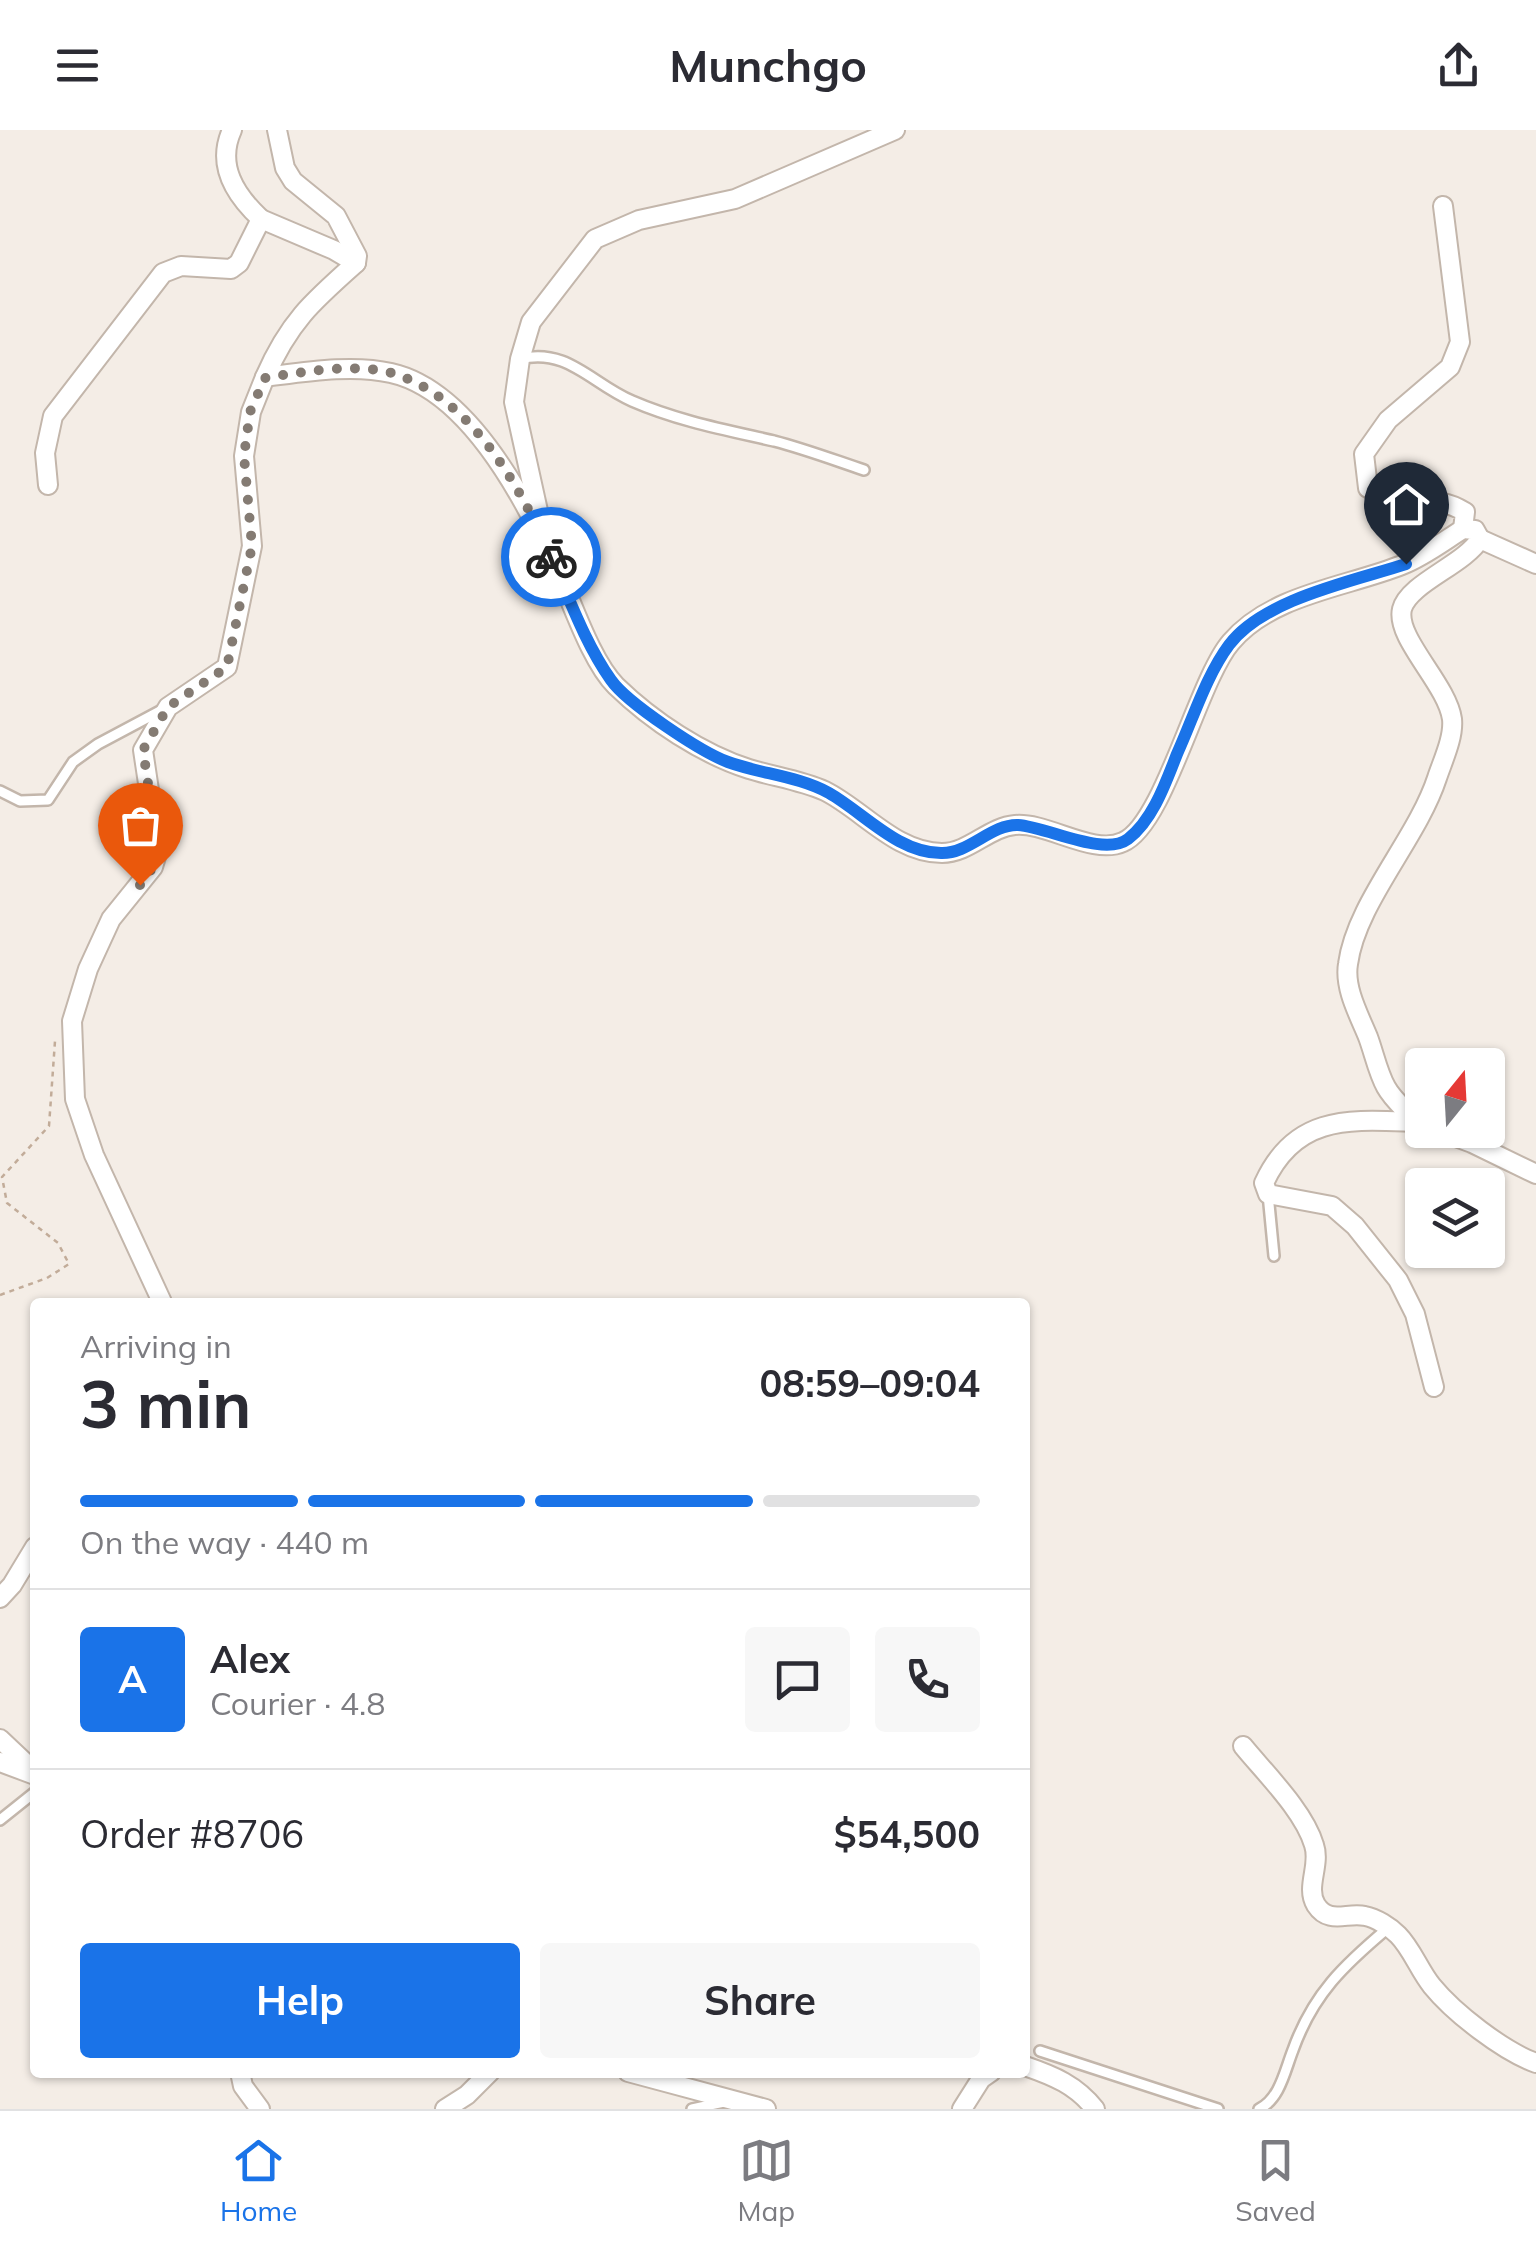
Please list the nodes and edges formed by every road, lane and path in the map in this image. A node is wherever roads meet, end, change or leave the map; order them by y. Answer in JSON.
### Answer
{"nodes":[{"id":1,"x":232,"y":130,"type":"edge"},
{"id":2,"x":278,"y":130,"type":"edge"},
{"id":3,"x":894,"y":130,"type":"edge"},
{"id":4,"x":1443,"y":206,"type":"dead end"},
{"id":5,"x":261,"y":219,"type":"junction"},
{"id":6,"x":356,"y":263,"type":"junction"},
{"id":7,"x":520,"y":358,"type":"junction"},
{"id":8,"x":265,"y":378,"type":"junction"},
{"id":9,"x":864,"y":470,"type":"dead end"},
{"id":10,"x":48,"y":484,"type":"dead end"},
{"id":11,"x":1463,"y":528,"type":"junction"},
{"id":12,"x":1480,"y":539,"type":"junction"},
{"id":13,"x":546,"y":545,"type":"junction"},
{"id":14,"x":1536,"y":564,"type":"edge"},
{"id":15,"x":168,"y":707,"type":"junction"},
{"id":16,"x":0,"y":790,"type":"edge"},
{"id":17,"x":72,"y":1021,"type":"junction"},
{"id":18,"x":1405,"y":1108,"type":"edge"},
{"id":19,"x":1405,"y":1123,"type":"edge"},
{"id":20,"x":1478,"y":1148,"type":"edge"},
{"id":21,"x":1536,"y":1174,"type":"edge"},
{"id":22,"x":1268,"y":1194,"type":"junction"},
{"id":23,"x":1274,"y":1256,"type":"dead end"},
{"id":24,"x":0,"y":1295,"type":"edge"},
{"id":25,"x":160,"y":1298,"type":"edge"},
{"id":26,"x":1434,"y":1388,"type":"dead end"},
{"id":27,"x":30,"y":1555,"type":"edge"},
{"id":28,"x":0,"y":1598,"type":"edge"},
{"id":29,"x":0,"y":1740,"type":"edge"},
{"id":30,"x":1243,"y":1746,"type":"dead end"},
{"id":31,"x":0,"y":1762,"type":"edge"},
{"id":32,"x":30,"y":1768,"type":"edge"},
{"id":33,"x":30,"y":1771,"type":"edge"},
{"id":34,"x":30,"y":1796,"type":"edge"},
{"id":35,"x":0,"y":1820,"type":"edge"},
{"id":36,"x":1388,"y":1928,"type":"junction"},
{"id":37,"x":1040,"y":2051,"type":"dead end"},
{"id":38,"x":1536,"y":2062,"type":"edge"},
{"id":39,"x":1030,"y":2068,"type":"edge"},
{"id":40,"x":242,"y":2078,"type":"edge"},
{"id":41,"x":484,"y":2078,"type":"edge"},
{"id":42,"x":650,"y":2078,"type":"edge"},
{"id":43,"x":982,"y":2078,"type":"edge"},
{"id":44,"x":730,"y":2100,"type":"junction"},
{"id":45,"x":260,"y":2109,"type":"edge"},
{"id":46,"x":445,"y":2109,"type":"edge"},
{"id":47,"x":692,"y":2109,"type":"edge"},
{"id":48,"x":766,"y":2109,"type":"edge"},
{"id":49,"x":962,"y":2109,"type":"edge"},
{"id":50,"x":1095,"y":2109,"type":"edge"},
{"id":51,"x":1218,"y":2109,"type":"edge"},
{"id":52,"x":1259,"y":2109,"type":"edge"}],
"edges":[{"from":1,"to":5,"type":"street"},
{"from":2,"to":6,"type":"street"},
{"from":3,"to":7,"type":"street"},
{"from":4,"to":11,"type":"street"},
{"from":5,"to":6,"type":"street"},
{"from":5,"to":10,"type":"street"},
{"from":6,"to":8,"type":"street"},
{"from":7,"to":9,"type":"lane"},
{"from":7,"to":13,"type":"street"},
{"from":8,"to":13,"type":"street"},
{"from":8,"to":15,"type":"street"},
{"from":11,"to":12,"type":"street"},
{"from":11,"to":13,"type":"street"},
{"from":12,"to":14,"type":"street"},
{"from":12,"to":18,"type":"street"},
{"from":15,"to":16,"type":"lane"},
{"from":15,"to":17,"type":"street"},
{"from":17,"to":24,"type":"path"},
{"from":17,"to":25,"type":"street"},
{"from":19,"to":22,"type":"street"},
{"from":20,"to":21,"type":"street"},
{"from":22,"to":23,"type":"lane"},
{"from":22,"to":26,"type":"street"},
{"from":27,"to":28,"type":"street"},
{"from":29,"to":32,"type":"street"},
{"from":30,"to":36,"type":"street"},
{"from":31,"to":33,"type":"street"},
{"from":34,"to":35,"type":"lane"},
{"from":36,"to":38,"type":"street"},
{"from":36,"to":52,"type":"lane"},
{"from":37,"to":51,"type":"lane"},
{"from":39,"to":50,"type":"street"},
{"from":40,"to":45,"type":"street"},
{"from":41,"to":46,"type":"street"},
{"from":42,"to":44,"type":"street"},
{"from":43,"to":49,"type":"street"},
{"from":44,"to":47,"type":"lane"},
{"from":44,"to":48,"type":"street"}]}
